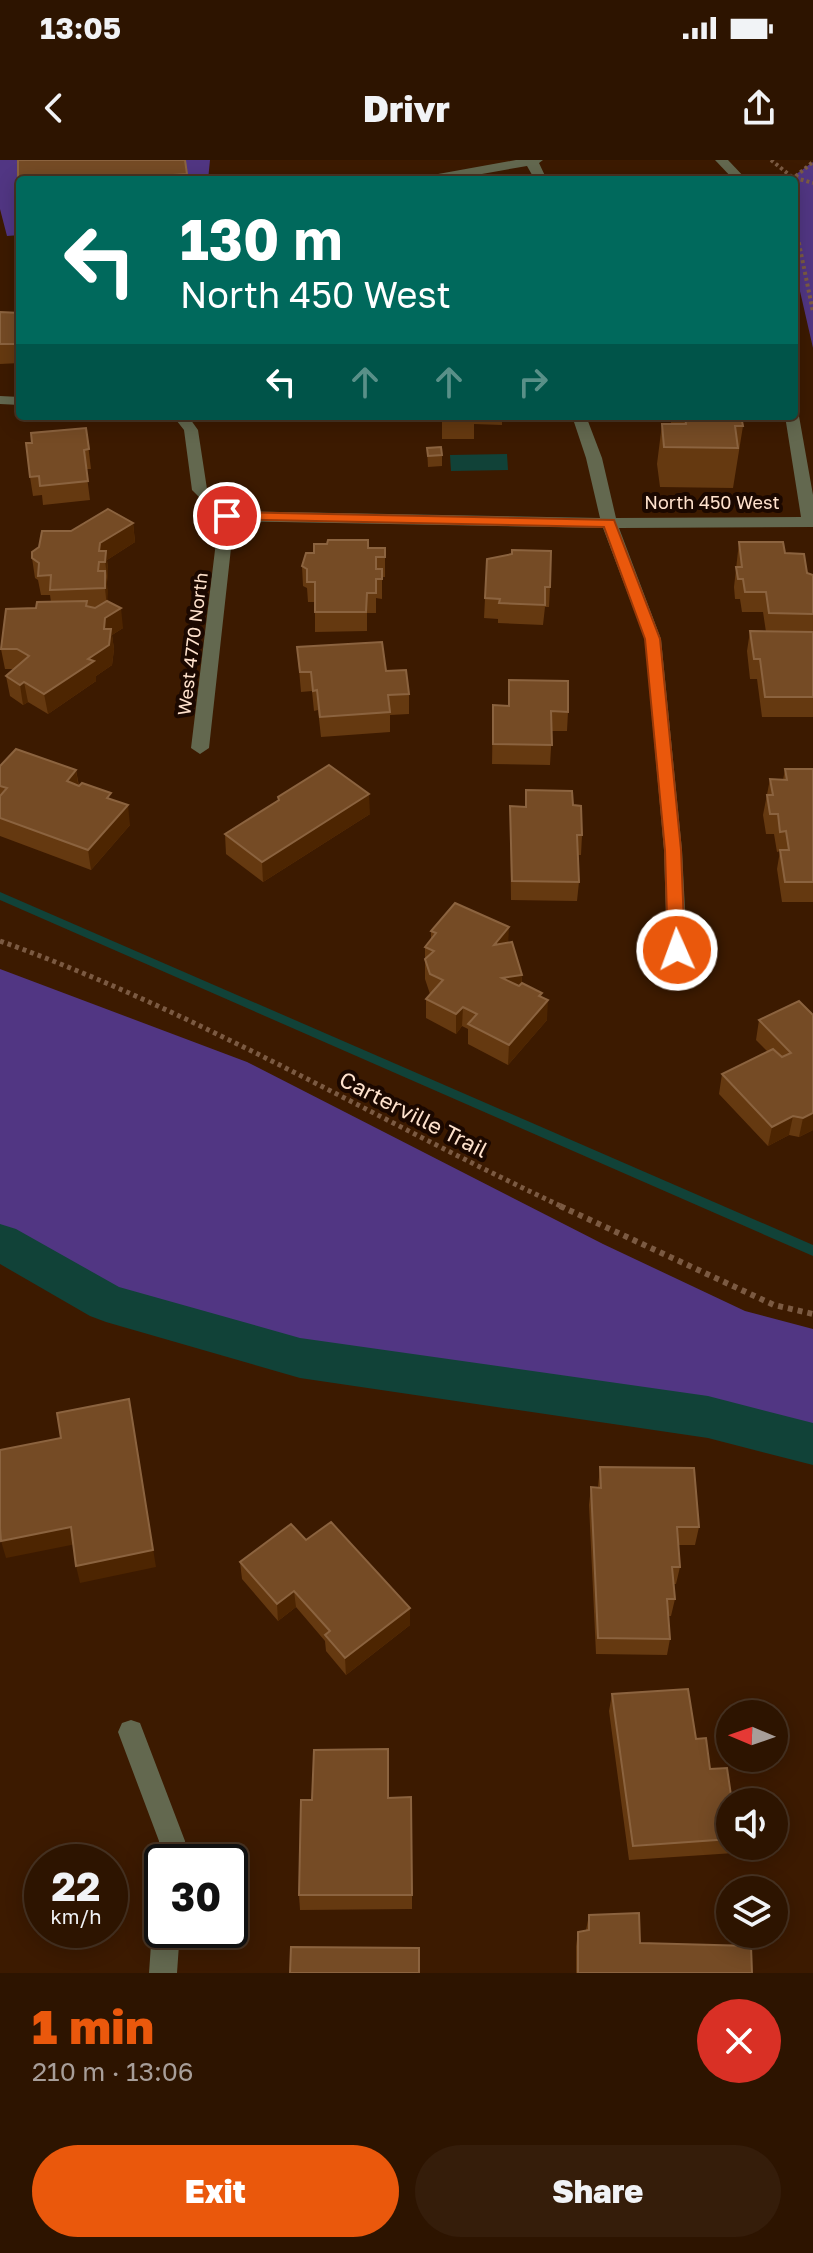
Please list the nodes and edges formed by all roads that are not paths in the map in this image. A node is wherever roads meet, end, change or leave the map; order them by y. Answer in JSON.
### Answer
{"nodes":[{"id":1,"x":721,"y":160,"type":"edge"},
{"id":2,"x":534,"y":161,"type":"edge"},
{"id":3,"x":450,"y":176,"type":"edge"},
{"id":4,"x":737,"y":176,"type":"edge"},
{"id":5,"x":183,"y":420,"type":"edge"},
{"id":6,"x":580,"y":420,"type":"edge"},
{"id":7,"x":793,"y":420,"type":"edge"},
{"id":8,"x":227,"y":516,"type":"junction"},
{"id":9,"x":812,"y":522,"type":"edge"},
{"id":10,"x":609,"y":523,"type":"junction"},
{"id":11,"x":200,"y":748,"type":"dead end"},
{"id":12,"x":677,"y":950,"type":"dead end"},
{"id":13,"x":131,"y":1732,"type":"dead end"},
{"id":14,"x":172,"y":1844,"type":"edge"},
{"id":15,"x":165,"y":1948,"type":"edge"},
{"id":16,"x":163,"y":1973,"type":"edge"}],
"edges":[{"from":1,"to":4,"type":"street"},
{"from":2,"to":3,"type":"street"},
{"from":5,"to":8,"type":"street"},
{"from":6,"to":10,"type":"street"},
{"from":7,"to":9,"type":"street"},
{"from":8,"to":10,"type":"street","name":"North 450 West"},
{"from":8,"to":11,"type":"street","name":"West 4770 North"},
{"from":9,"to":10,"type":"street","name":"North 450 West"},
{"from":10,"to":12,"type":"street"},
{"from":13,"to":14,"type":"street"},
{"from":15,"to":16,"type":"street"}]}
